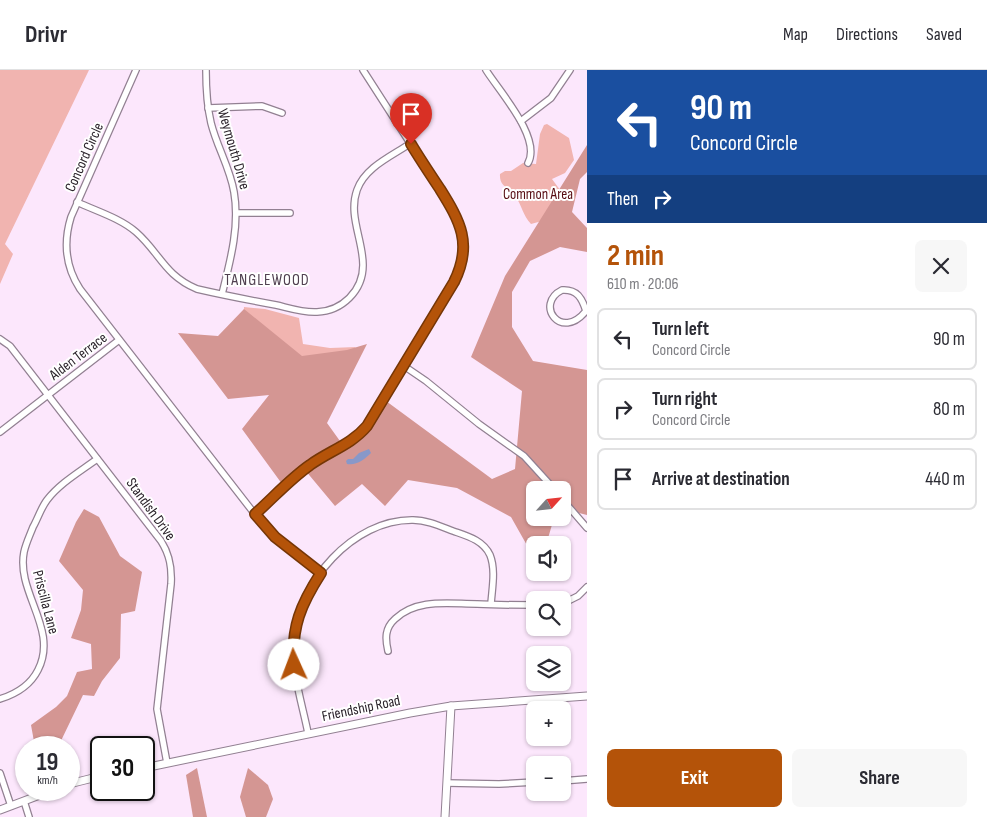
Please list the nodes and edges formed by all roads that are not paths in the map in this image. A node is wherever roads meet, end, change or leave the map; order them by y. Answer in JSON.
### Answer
{"nodes":[{"id":1,"x":136,"y":70,"type":"edge"},
{"id":2,"x":206,"y":70,"type":"edge"},
{"id":3,"x":363,"y":70,"type":"edge"},
{"id":4,"x":486,"y":70,"type":"edge"},
{"id":5,"x":570,"y":70,"type":"edge"},
{"id":6,"x":208,"y":108,"type":"junction"},
{"id":7,"x":282,"y":112,"type":"dead end"},
{"id":8,"x":521,"y":121,"type":"junction"},
{"id":9,"x":411,"y":144,"type":"junction"},
{"id":10,"x":528,"y":163,"type":"dead end"},
{"id":11,"x":77,"y":202,"type":"junction"},
{"id":12,"x":236,"y":213,"type":"junction"},
{"id":13,"x":290,"y":213,"type":"dead end"},
{"id":14,"x":222,"y":294,"type":"junction"},
{"id":15,"x":586,"y":311,"type":"edge"},
{"id":16,"x":0,"y":339,"type":"edge"},
{"id":17,"x":119,"y":340,"type":"junction"},
{"id":18,"x":404,"y":366,"type":"junction"},
{"id":19,"x":48,"y":395,"type":"junction"},
{"id":20,"x":0,"y":432,"type":"edge"},
{"id":21,"x":97,"y":459,"type":"junction"},
{"id":22,"x":547,"y":481,"type":"edge"},
{"id":23,"x":571,"y":509,"type":"edge"},
{"id":24,"x":255,"y":514,"type":"junction"},
{"id":25,"x":587,"y":528,"type":"edge"},
{"id":26,"x":321,"y":573,"type":"junction"},
{"id":27,"x":587,"y":587,"type":"edge"},
{"id":28,"x":571,"y":600,"type":"edge"},
{"id":29,"x":492,"y":602,"type":"junction"},
{"id":30,"x":526,"y":604,"type":"edge"},
{"id":31,"x":388,"y":651,"type":"dead end"},
{"id":32,"x":587,"y":696,"type":"edge"},
{"id":33,"x":0,"y":700,"type":"edge"},
{"id":34,"x":451,"y":706,"type":"junction"},
{"id":35,"x":308,"y":733,"type":"junction"},
{"id":36,"x":167,"y":763,"type":"junction"},
{"id":37,"x":155,"y":766,"type":"edge"},
{"id":38,"x":0,"y":773,"type":"edge"},
{"id":39,"x":587,"y":779,"type":"edge"},
{"id":40,"x":571,"y":780,"type":"edge"},
{"id":41,"x":526,"y":782,"type":"edge"},
{"id":42,"x":447,"y":783,"type":"junction"},
{"id":43,"x":24,"y":801,"type":"joint"},
{"id":44,"x":11,"y":806,"type":"junction"},
{"id":45,"x":0,"y":810,"type":"edge"},
{"id":46,"x":29,"y":817,"type":"edge"},
{"id":47,"x":445,"y":817,"type":"edge"}],
"edges":[{"from":1,"to":11,"type":"street","name":"Concord Circle"},
{"from":2,"to":6,"type":"street","name":"Weymouth Drive"},
{"from":3,"to":9,"type":"street"},
{"from":4,"to":8,"type":"street"},
{"from":5,"to":8,"type":"street"},
{"from":6,"to":7,"type":"street"},
{"from":6,"to":12,"type":"street","name":"Weymouth Drive"},
{"from":8,"to":10,"type":"street"},
{"from":9,"to":14,"type":"street","name":"Concord Circle"},
{"from":9,"to":18,"type":"street"},
{"from":11,"to":14,"type":"street","name":"Concord Circle"},
{"from":11,"to":17,"type":"street","name":"Alden Terrace"},
{"from":12,"to":13,"type":"street"},
{"from":12,"to":14,"type":"street","name":"Weymouth Drive"},
{"from":15,"to":15,"type":"street"},
{"from":16,"to":19,"type":"street","name":"Standish Drive"},
{"from":17,"to":19,"type":"street","name":"Alden Terrace"},
{"from":17,"to":24,"type":"street"},
{"from":18,"to":22,"type":"street"},
{"from":18,"to":24,"type":"street"},
{"from":19,"to":20,"type":"street","name":"Alden Terrace"},
{"from":19,"to":21,"type":"street","name":"Standish Drive"},
{"from":21,"to":33,"type":"street","name":"Priscilla Lane"},
{"from":21,"to":36,"type":"street","name":"Standish Drive"},
{"from":23,"to":25,"type":"street"},
{"from":24,"to":26,"type":"street"},
{"from":26,"to":29,"type":"street"},
{"from":26,"to":35,"type":"street"},
{"from":27,"to":28,"type":"street"},
{"from":29,"to":30,"type":"street"},
{"from":29,"to":31,"type":"street"},
{"from":32,"to":34,"type":"street","name":"Friendship Road"},
{"from":34,"to":35,"type":"street","name":"Friendship Road"},
{"from":34,"to":42,"type":"street"},
{"from":35,"to":36,"type":"street","name":"Friendship Road"},
{"from":36,"to":37,"type":"street","name":"Friendship Road"},
{"from":38,"to":44,"type":"street"},
{"from":39,"to":40,"type":"street"},
{"from":41,"to":42,"type":"street"},
{"from":42,"to":47,"type":"street"},
{"from":43,"to":44,"type":"street"},
{"from":43,"to":46,"type":"street"},
{"from":44,"to":45,"type":"street"}]}
